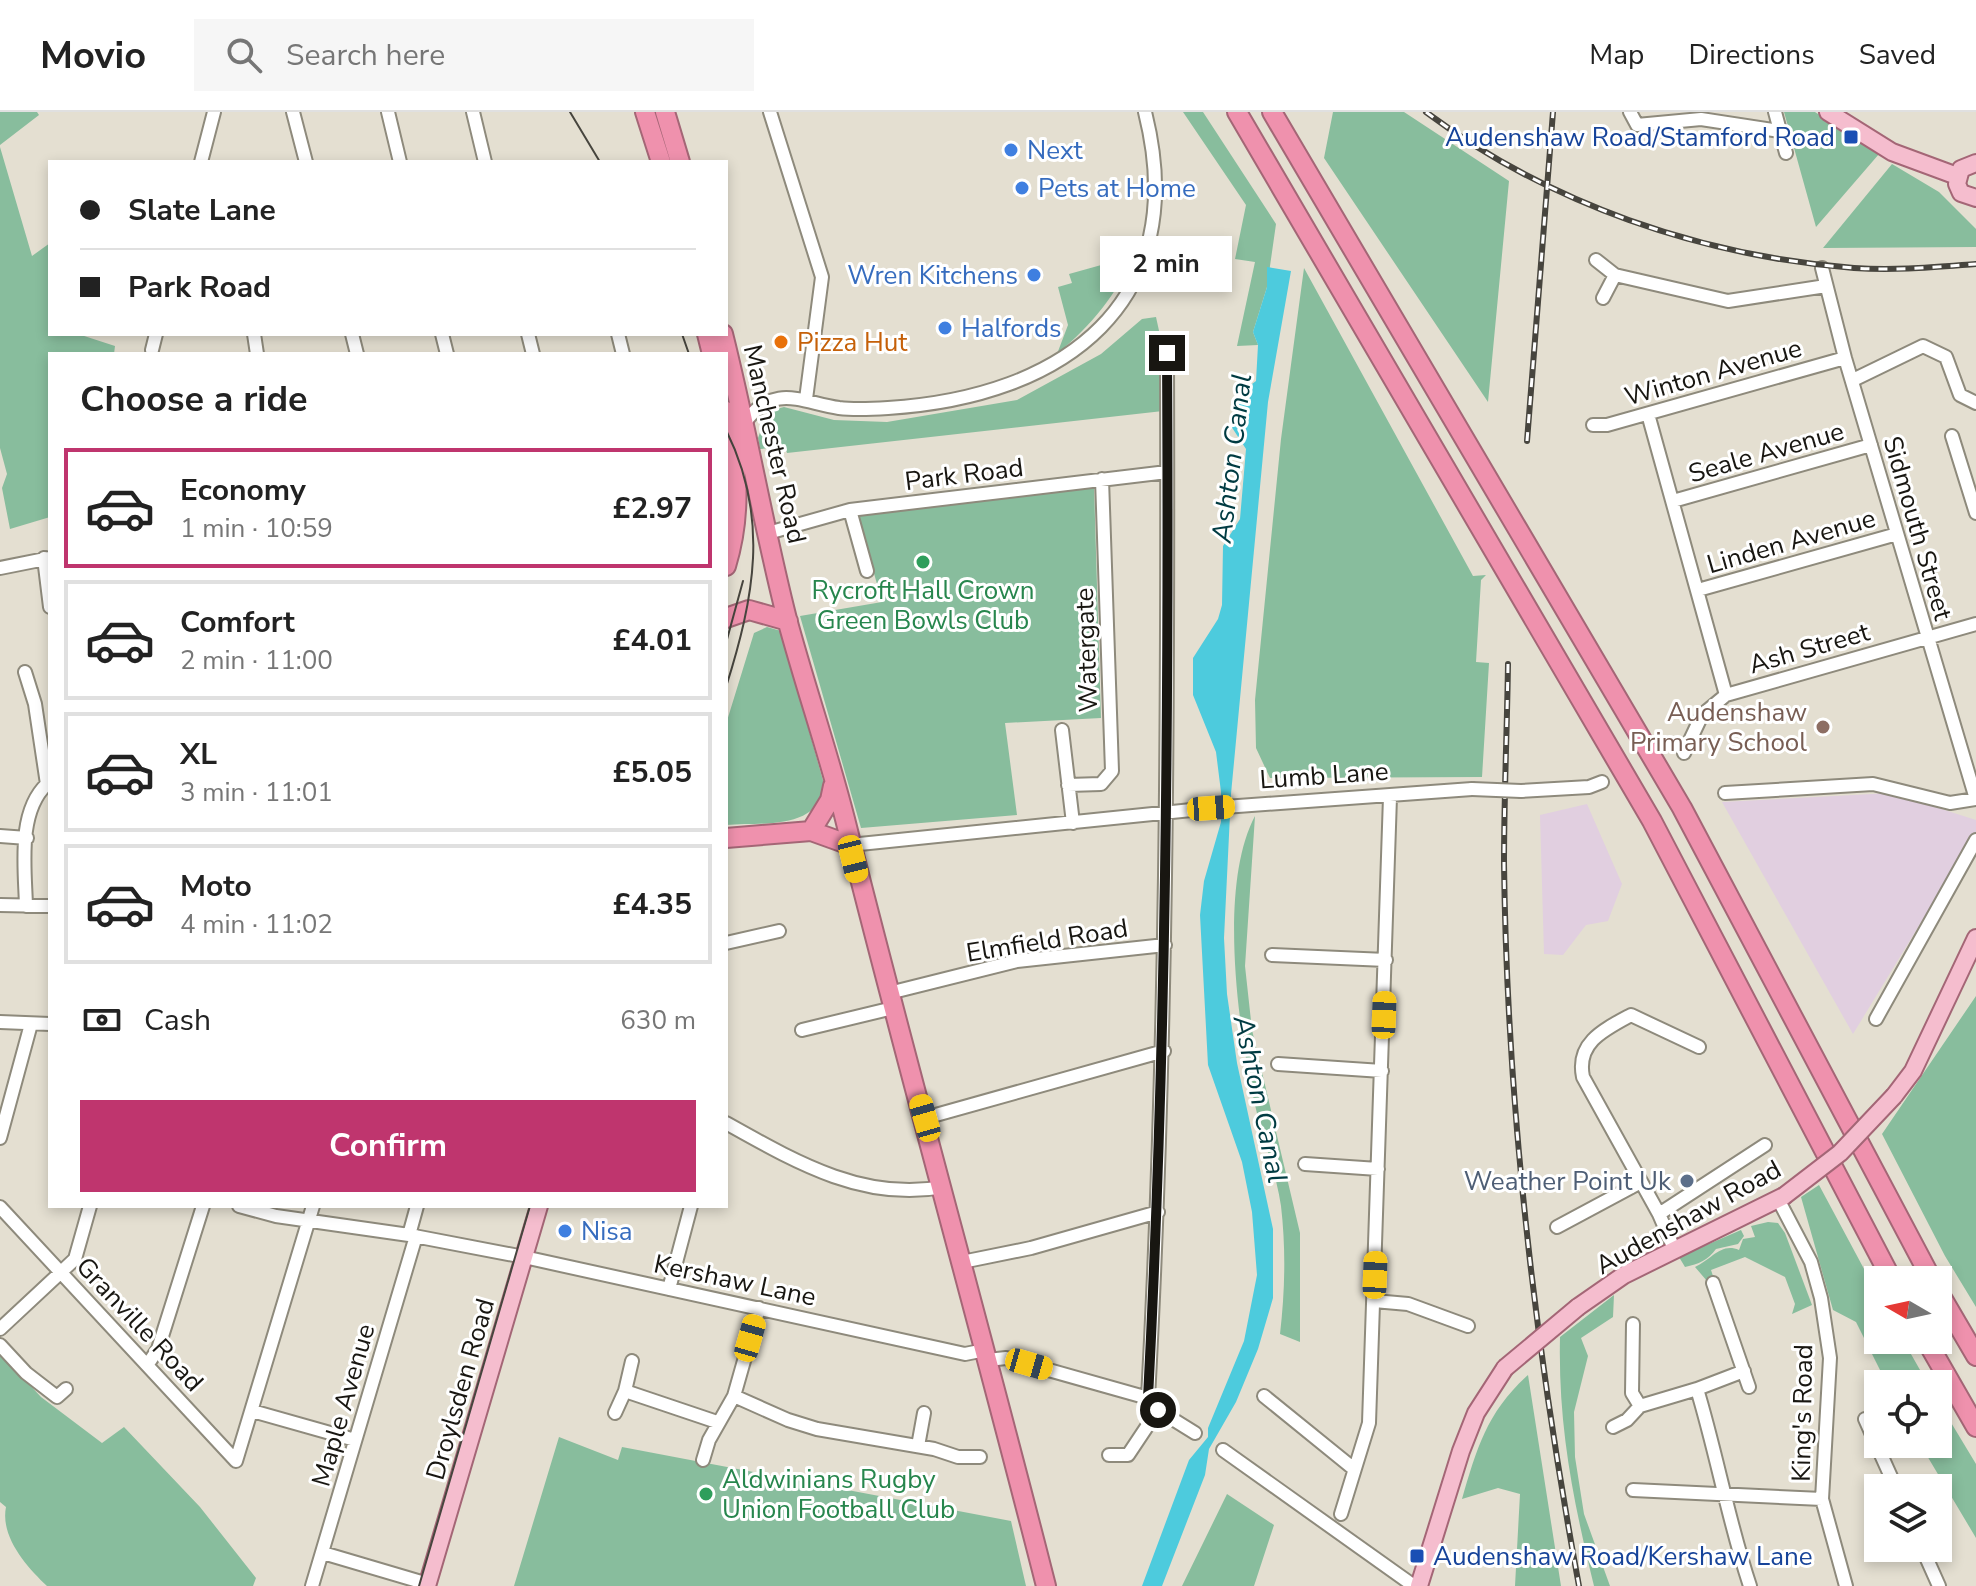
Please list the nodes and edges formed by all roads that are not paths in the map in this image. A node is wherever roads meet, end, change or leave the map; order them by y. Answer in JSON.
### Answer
{"nodes":[{"id":1,"x":214,"y":112,"type":"edge"},
{"id":2,"x":293,"y":112,"type":"edge"},
{"id":3,"x":388,"y":112,"type":"edge"},
{"id":4,"x":473,"y":112,"type":"edge"},
{"id":5,"x":645,"y":112,"type":"edge"},
{"id":6,"x":665,"y":112,"type":"edge"},
{"id":7,"x":770,"y":112,"type":"edge"},
{"id":8,"x":1145,"y":112,"type":"edge"},
{"id":9,"x":1229,"y":112,"type":"edge"},
{"id":10,"x":1237,"y":112,"type":"edge"},
{"id":11,"x":1272,"y":112,"type":"edge"},
{"id":12,"x":1285,"y":112,"type":"edge"},
{"id":13,"x":1630,"y":112,"type":"edge"},
{"id":14,"x":1775,"y":112,"type":"edge"},
{"id":15,"x":1828,"y":112,"type":"edge"},
{"id":16,"x":1780,"y":131,"type":"junction"},
{"id":17,"x":1786,"y":153,"type":"dead end"},
{"id":18,"x":1262,"y":157,"type":"junction"},
{"id":19,"x":202,"y":160,"type":"edge"},
{"id":20,"x":305,"y":160,"type":"edge"},
{"id":21,"x":400,"y":160,"type":"edge"},
{"id":22,"x":485,"y":160,"type":"edge"},
{"id":23,"x":660,"y":160,"type":"edge"},
{"id":24,"x":679,"y":160,"type":"edge"},
{"id":25,"x":1976,"y":163,"type":"edge"},
{"id":26,"x":1957,"y":176,"type":"junction"},
{"id":27,"x":1314,"y":183,"type":"junction"},
{"id":28,"x":1976,"y":198,"type":"edge"},
{"id":29,"x":1596,"y":260,"type":"dead end"},
{"id":30,"x":1822,"y":268,"type":"dead end"},
{"id":31,"x":1615,"y":275,"type":"junction"},
{"id":32,"x":1826,"y":286,"type":"junction"},
{"id":33,"x":1603,"y":298,"type":"dead end"},
{"id":34,"x":156,"y":336,"type":"edge"},
{"id":35,"x":152,"y":350,"type":"dead end"},
{"id":36,"x":1167,"y":353,"type":"dead end"},
{"id":37,"x":728,"y":354,"type":"edge"},
{"id":38,"x":1845,"y":358,"type":"junction"},
{"id":39,"x":1853,"y":380,"type":"junction"},
{"id":40,"x":806,"y":399,"type":"junction"},
{"id":41,"x":1976,"y":403,"type":"edge"},
{"id":42,"x":1648,"y":414,"type":"junction"},
{"id":43,"x":728,"y":419,"type":"edge"},
{"id":44,"x":745,"y":422,"type":"junction"},
{"id":45,"x":1593,"y":425,"type":"dead end"},
{"id":46,"x":1952,"y":436,"type":"dead end"},
{"id":47,"x":1871,"y":445,"type":"junction"},
{"id":48,"x":1167,"y":472,"type":"junction"},
{"id":49,"x":1102,"y":479,"type":"junction"},
{"id":50,"x":1673,"y":501,"type":"junction"},
{"id":51,"x":850,"y":510,"type":"junction"},
{"id":52,"x":1976,"y":513,"type":"edge"},
{"id":53,"x":768,"y":533,"type":"junction"},
{"id":54,"x":1897,"y":534,"type":"junction"},
{"id":55,"x":730,"y":536,"type":"edge"},
{"id":56,"x":47,"y":558,"type":"edge"},
{"id":57,"x":0,"y":568,"type":"edge"},
{"id":58,"x":867,"y":571,"type":"dead end"},
{"id":59,"x":1698,"y":590,"type":"junction"},
{"id":60,"x":728,"y":617,"type":"edge"},
{"id":61,"x":788,"y":621,"type":"junction"},
{"id":62,"x":1976,"y":624,"type":"edge"},
{"id":63,"x":1927,"y":637,"type":"junction"},
{"id":64,"x":25,"y":672,"type":"dead end"},
{"id":65,"x":1726,"y":695,"type":"junction"},
{"id":66,"x":1062,"y":730,"type":"dead end"},
{"id":67,"x":1684,"y":753,"type":"dead end"},
{"id":68,"x":48,"y":778,"type":"edge"},
{"id":69,"x":1602,"y":782,"type":"dead end"},
{"id":70,"x":48,"y":785,"type":"edge"},
{"id":71,"x":1068,"y":785,"type":"junction"},
{"id":72,"x":833,"y":786,"type":"junction"},
{"id":73,"x":1725,"y":793,"type":"dead end"},
{"id":74,"x":1390,"y":797,"type":"junction"},
{"id":75,"x":1976,"y":799,"type":"edge"},
{"id":76,"x":1168,"y":814,"type":"junction"},
{"id":77,"x":1073,"y":823,"type":"junction"},
{"id":78,"x":811,"y":831,"type":"junction"},
{"id":79,"x":0,"y":836,"type":"edge"},
{"id":80,"x":27,"y":838,"type":"junction"},
{"id":81,"x":728,"y":838,"type":"edge"},
{"id":82,"x":1976,"y":840,"type":"edge"},
{"id":83,"x":850,"y":845,"type":"junction"},
{"id":84,"x":0,"y":905,"type":"edge"},
{"id":85,"x":26,"y":906,"type":"junction"},
{"id":86,"x":48,"y":906,"type":"edge"},
{"id":87,"x":779,"y":931,"type":"dead end"},
{"id":88,"x":1976,"y":938,"type":"edge"},
{"id":89,"x":728,"y":943,"type":"edge"},
{"id":90,"x":1165,"y":945,"type":"junction"},
{"id":91,"x":1272,"y":955,"type":"dead end"},
{"id":92,"x":1386,"y":960,"type":"junction"},
{"id":93,"x":891,"y":1001,"type":"junction"},
{"id":94,"x":1876,"y":1019,"type":"dead end"},
{"id":95,"x":0,"y":1022,"type":"edge"},
{"id":96,"x":31,"y":1024,"type":"junction"},
{"id":97,"x":48,"y":1024,"type":"edge"},
{"id":98,"x":802,"y":1030,"type":"dead end"},
{"id":99,"x":1699,"y":1047,"type":"dead end"},
{"id":100,"x":1164,"y":1051,"type":"junction"},
{"id":101,"x":1278,"y":1064,"type":"dead end"},
{"id":102,"x":1382,"y":1071,"type":"junction"},
{"id":103,"x":925,"y":1118,"type":"junction"},
{"id":104,"x":728,"y":1124,"type":"edge"},
{"id":105,"x":0,"y":1138,"type":"edge"},
{"id":106,"x":1765,"y":1145,"type":"dead end"},
{"id":107,"x":1305,"y":1164,"type":"dead end"},
{"id":108,"x":1378,"y":1169,"type":"junction"},
{"id":109,"x":1641,"y":1182,"type":"junction"},
{"id":110,"x":943,"y":1187,"type":"junction"},
{"id":111,"x":1781,"y":1198,"type":"junction"},
{"id":112,"x":0,"y":1207,"type":"edge"},
{"id":113,"x":89,"y":1208,"type":"edge"},
{"id":114,"x":202,"y":1208,"type":"edge"},
{"id":115,"x":248,"y":1208,"type":"edge"},
{"id":116,"x":312,"y":1208,"type":"edge"},
{"id":117,"x":417,"y":1208,"type":"edge"},
{"id":118,"x":538,"y":1208,"type":"edge"},
{"id":119,"x":690,"y":1208,"type":"edge"},
{"id":120,"x":1158,"y":1212,"type":"junction"},
{"id":121,"x":1659,"y":1214,"type":"junction"},
{"id":122,"x":308,"y":1221,"type":"junction"},
{"id":123,"x":1557,"y":1227,"type":"dead end"},
{"id":124,"x":412,"y":1236,"type":"junction"},
{"id":125,"x":1675,"y":1251,"type":"junction"},
{"id":126,"x":524,"y":1257,"type":"junction"},
{"id":127,"x":962,"y":1262,"type":"junction"},
{"id":128,"x":1885,"y":1266,"type":"edge"},
{"id":129,"x":1925,"y":1266,"type":"edge"},
{"id":130,"x":63,"y":1272,"type":"junction"},
{"id":131,"x":1713,"y":1283,"type":"dead end"},
{"id":132,"x":669,"y":1289,"type":"junction"},
{"id":133,"x":1374,"y":1301,"type":"junction"},
{"id":134,"x":759,"y":1308,"type":"junction"},
{"id":135,"x":1952,"y":1315,"type":"edge"},
{"id":136,"x":1633,"y":1324,"type":"dead end"},
{"id":137,"x":1468,"y":1326,"type":"dead end"},
{"id":138,"x":0,"y":1329,"type":"edge"},
{"id":139,"x":0,"y":1345,"type":"edge"},
{"id":140,"x":1934,"y":1354,"type":"edge"},
{"id":141,"x":986,"y":1355,"type":"junction"},
{"id":142,"x":1976,"y":1356,"type":"edge"},
{"id":143,"x":632,"y":1361,"type":"dead end"},
{"id":144,"x":148,"y":1364,"type":"junction"},
{"id":145,"x":1744,"y":1371,"type":"junction"},
{"id":146,"x":1749,"y":1387,"type":"dead end"},
{"id":147,"x":66,"y":1389,"type":"dead end"},
{"id":148,"x":1697,"y":1389,"type":"junction"},
{"id":149,"x":625,"y":1391,"type":"junction"},
{"id":150,"x":734,"y":1396,"type":"junction"},
{"id":151,"x":1264,"y":1396,"type":"dead end"},
{"id":152,"x":1148,"y":1398,"type":"junction"},
{"id":153,"x":1640,"y":1406,"type":"junction"},
{"id":154,"x":1158,"y":1410,"type":"junction"},
{"id":155,"x":252,"y":1411,"type":"junction"},
{"id":156,"x":615,"y":1413,"type":"dead end"},
{"id":157,"x":924,"y":1413,"type":"dead end"},
{"id":158,"x":717,"y":1422,"type":"junction"},
{"id":159,"x":1613,"y":1427,"type":"dead end"},
{"id":160,"x":1976,"y":1427,"type":"edge"},
{"id":161,"x":1195,"y":1433,"type":"dead end"},
{"id":162,"x":355,"y":1440,"type":"junction"},
{"id":163,"x":918,"y":1446,"type":"junction"},
{"id":164,"x":1223,"y":1450,"type":"dead end"},
{"id":165,"x":1109,"y":1455,"type":"dead end"},
{"id":166,"x":980,"y":1457,"type":"dead end"},
{"id":167,"x":703,"y":1460,"type":"dead end"},
{"id":168,"x":1354,"y":1469,"type":"junction"},
{"id":169,"x":1633,"y":1490,"type":"dead end"},
{"id":170,"x":1722,"y":1492,"type":"junction"},
{"id":171,"x":1822,"y":1499,"type":"junction"},
{"id":172,"x":1341,"y":1514,"type":"dead end"},
{"id":173,"x":323,"y":1553,"type":"junction"},
{"id":174,"x":1928,"y":1562,"type":"edge"},
{"id":175,"x":428,"y":1585,"type":"edge"},
{"id":176,"x":312,"y":1586,"type":"edge"},
{"id":177,"x":1046,"y":1586,"type":"edge"},
{"id":178,"x":1417,"y":1586,"type":"edge"},
{"id":179,"x":1750,"y":1586,"type":"edge"},
{"id":180,"x":1846,"y":1586,"type":"edge"},
{"id":181,"x":1939,"y":1586,"type":"edge"}],
"edges":[{"from":1,"to":19,"type":"street"},
{"from":2,"to":20,"type":"street"},
{"from":3,"to":21,"type":"street"},
{"from":4,"to":22,"type":"street"},
{"from":5,"to":23,"type":"highway"},
{"from":6,"to":24,"type":"highway"},
{"from":7,"to":40,"type":"street"},
{"from":8,"to":40,"type":"street"},
{"from":9,"to":18,"type":"highway"},
{"from":10,"to":18,"type":"highway"},
{"from":11,"to":27,"type":"highway"},
{"from":12,"to":27,"type":"highway"},
{"from":13,"to":16,"type":"street"},
{"from":14,"to":16,"type":"street"},
{"from":15,"to":26,"type":"main road"},
{"from":16,"to":17,"type":"street"},
{"from":18,"to":128,"type":"highway"},
{"from":25,"to":26,"type":"main road"},
{"from":26,"to":28,"type":"main road"},
{"from":27,"to":129,"type":"highway"},
{"from":29,"to":31,"type":"street"},
{"from":30,"to":32,"type":"street","name":"Sidmouth Street"},
{"from":31,"to":32,"type":"street"},
{"from":31,"to":33,"type":"street"},
{"from":32,"to":38,"type":"street","name":"Sidmouth Street"},
{"from":34,"to":35,"type":"street"},
{"from":36,"to":48,"type":"street"},
{"from":37,"to":44,"type":"highway","name":"Manchester Road"},
{"from":38,"to":39,"type":"street","name":"Sidmouth Street"},
{"from":38,"to":42,"type":"street","name":"Winton Avenue"},
{"from":39,"to":41,"type":"street"},
{"from":39,"to":47,"type":"street","name":"Sidmouth Street"},
{"from":40,"to":44,"type":"street"},
{"from":42,"to":45,"type":"street","name":"Winton Avenue"},
{"from":42,"to":50,"type":"street"},
{"from":43,"to":55,"type":"highway","name":"Manchester Road"},
{"from":44,"to":53,"type":"highway","name":"Manchester Road"},
{"from":46,"to":52,"type":"street"},
{"from":47,"to":50,"type":"street","name":"Seale Avenue"},
{"from":47,"to":54,"type":"street","name":"Sidmouth Street"},
{"from":48,"to":49,"type":"street","name":"Park Road"},
{"from":48,"to":76,"type":"street"},
{"from":49,"to":51,"type":"street","name":"Park Road"},
{"from":49,"to":71,"type":"street","name":"Watergate"},
{"from":50,"to":59,"type":"street"},
{"from":51,"to":53,"type":"street","name":"Park Road"},
{"from":51,"to":58,"type":"street"},
{"from":53,"to":55,"type":"highway"},
{"from":53,"to":61,"type":"highway","name":"Manchester Road"},
{"from":54,"to":59,"type":"street","name":"Linden Avenue"},
{"from":54,"to":63,"type":"street","name":"Sidmouth Street"},
{"from":56,"to":57,"type":"street"},
{"from":59,"to":65,"type":"street"},
{"from":60,"to":61,"type":"highway"},
{"from":61,"to":72,"type":"highway","name":"Manchester Road"},
{"from":62,"to":63,"type":"street","name":"Ash Street"},
{"from":63,"to":65,"type":"street","name":"Ash Street"},
{"from":63,"to":75,"type":"street","name":"Sidmouth Street"},
{"from":64,"to":68,"type":"street"},
{"from":65,"to":67,"type":"street","name":"Ash Street"},
{"from":66,"to":71,"type":"street","name":"Watergate"},
{"from":69,"to":74,"type":"street","name":"Lumb Lane","bridge":true},
{"from":70,"to":80,"type":"street"},
{"from":71,"to":77,"type":"street","name":"Watergate"},
{"from":72,"to":78,"type":"highway"},
{"from":72,"to":83,"type":"highway","name":"Manchester Road"},
{"from":73,"to":75,"type":"street"},
{"from":74,"to":76,"type":"street","name":"Lumb Lane"},
{"from":74,"to":92,"type":"street"},
{"from":76,"to":77,"type":"street","name":"Lumb Lane"},
{"from":76,"to":90,"type":"street"},
{"from":77,"to":83,"type":"street","name":"Lumb Lane"},
{"from":78,"to":81,"type":"highway","name":"Lumb Lane"},
{"from":78,"to":83,"type":"highway","name":"Lumb Lane"},
{"from":79,"to":80,"type":"street"},
{"from":80,"to":85,"type":"street"},
{"from":82,"to":94,"type":"street"},
{"from":83,"to":93,"type":"highway","name":"Manchester Road"},
{"from":84,"to":85,"type":"street"},
{"from":85,"to":86,"type":"street"},
{"from":87,"to":89,"type":"street"},
{"from":88,"to":111,"type":"main road","name":"Audenshaw Road","bridge":true},
{"from":90,"to":93,"type":"street","name":"Elmfield Road"},
{"from":90,"to":100,"type":"street"},
{"from":91,"to":92,"type":"street"},
{"from":92,"to":102,"type":"street"},
{"from":93,"to":98,"type":"street","name":"Elmfield Road"},
{"from":93,"to":103,"type":"highway","name":"Manchester Road"},
{"from":95,"to":96,"type":"street"},
{"from":96,"to":97,"type":"street"},
{"from":96,"to":105,"type":"street"},
{"from":99,"to":109,"type":"street"},
{"from":100,"to":103,"type":"street"},
{"from":100,"to":120,"type":"street"},
{"from":101,"to":102,"type":"street"},
{"from":102,"to":108,"type":"street"},
{"from":103,"to":110,"type":"highway","name":"Manchester Road"},
{"from":104,"to":110,"type":"street"},
{"from":106,"to":121,"type":"street","name":"Audenshaw Road"},
{"from":107,"to":108,"type":"street"},
{"from":108,"to":133,"type":"street"},
{"from":109,"to":121,"type":"street"},
{"from":109,"to":123,"type":"street"},
{"from":110,"to":127,"type":"highway","name":"Manchester Road"},
{"from":111,"to":125,"type":"main road","name":"Audenshaw Road"},
{"from":111,"to":171,"type":"street","name":"King's Road"},
{"from":112,"to":130,"type":"street","name":"Granville Road"},
{"from":113,"to":130,"type":"street"},
{"from":114,"to":144,"type":"street"},
{"from":115,"to":122,"type":"street","name":"Kershaw Lane"},
{"from":116,"to":122,"type":"street"},
{"from":117,"to":124,"type":"street","name":"Maple Avenue"},
{"from":118,"to":126,"type":"main road","name":"Droylsden Road"},
{"from":119,"to":132,"type":"street"},
{"from":120,"to":127,"type":"street"},
{"from":120,"to":152,"type":"street"},
{"from":121,"to":125,"type":"street"},
{"from":122,"to":124,"type":"street","name":"Kershaw Lane"},
{"from":122,"to":155,"type":"street"},
{"from":124,"to":126,"type":"street","name":"Kershaw Lane"},
{"from":124,"to":162,"type":"street","name":"Maple Avenue"},
{"from":125,"to":178,"type":"main road","name":"Audenshaw Road","bridge":true},
{"from":126,"to":132,"type":"street","name":"Kershaw Lane"},
{"from":126,"to":175,"type":"main road","name":"Droylsden Road"},
{"from":127,"to":141,"type":"highway","name":"Manchester Road"},
{"from":130,"to":138,"type":"street"},
{"from":130,"to":144,"type":"street","name":"Granville Road"},
{"from":131,"to":145,"type":"street"},
{"from":132,"to":134,"type":"street","name":"Kershaw Lane"},
{"from":133,"to":137,"type":"street"},
{"from":133,"to":168,"type":"street"},
{"from":134,"to":141,"type":"street","name":"Kershaw Lane"},
{"from":134,"to":150,"type":"street"},
{"from":135,"to":142,"type":"highway"},
{"from":136,"to":153,"type":"street"},
{"from":139,"to":147,"type":"street"},
{"from":140,"to":160,"type":"highway"},
{"from":141,"to":152,"type":"street","name":"Kershaw Lane"},
{"from":141,"to":177,"type":"highway","name":"Manchester Road"},
{"from":143,"to":149,"type":"street"},
{"from":144,"to":155,"type":"street","name":"Granville Road"},
{"from":145,"to":146,"type":"street"},
{"from":145,"to":148,"type":"street"},
{"from":148,"to":153,"type":"street"},
{"from":148,"to":170,"type":"street"},
{"from":149,"to":156,"type":"street"},
{"from":149,"to":158,"type":"street"},
{"from":150,"to":158,"type":"street"},
{"from":150,"to":163,"type":"street"},
{"from":151,"to":168,"type":"street"},
{"from":152,"to":154,"type":"street"},
{"from":153,"to":159,"type":"street"},
{"from":154,"to":161,"type":"street"},
{"from":154,"to":165,"type":"street"},
{"from":155,"to":162,"type":"street"},
{"from":157,"to":163,"type":"street"},
{"from":158,"to":167,"type":"street"},
{"from":162,"to":173,"type":"street","name":"Maple Avenue"},
{"from":163,"to":166,"type":"street"},
{"from":164,"to":178,"type":"street"},
{"from":168,"to":172,"type":"street"},
{"from":169,"to":170,"type":"street"},
{"from":170,"to":171,"type":"street"},
{"from":170,"to":179,"type":"street"},
{"from":171,"to":180,"type":"street","name":"King's Road"},
{"from":173,"to":175,"type":"street"},
{"from":173,"to":176,"type":"street","name":"Maple Avenue"},
{"from":174,"to":181,"type":"street"}]}
